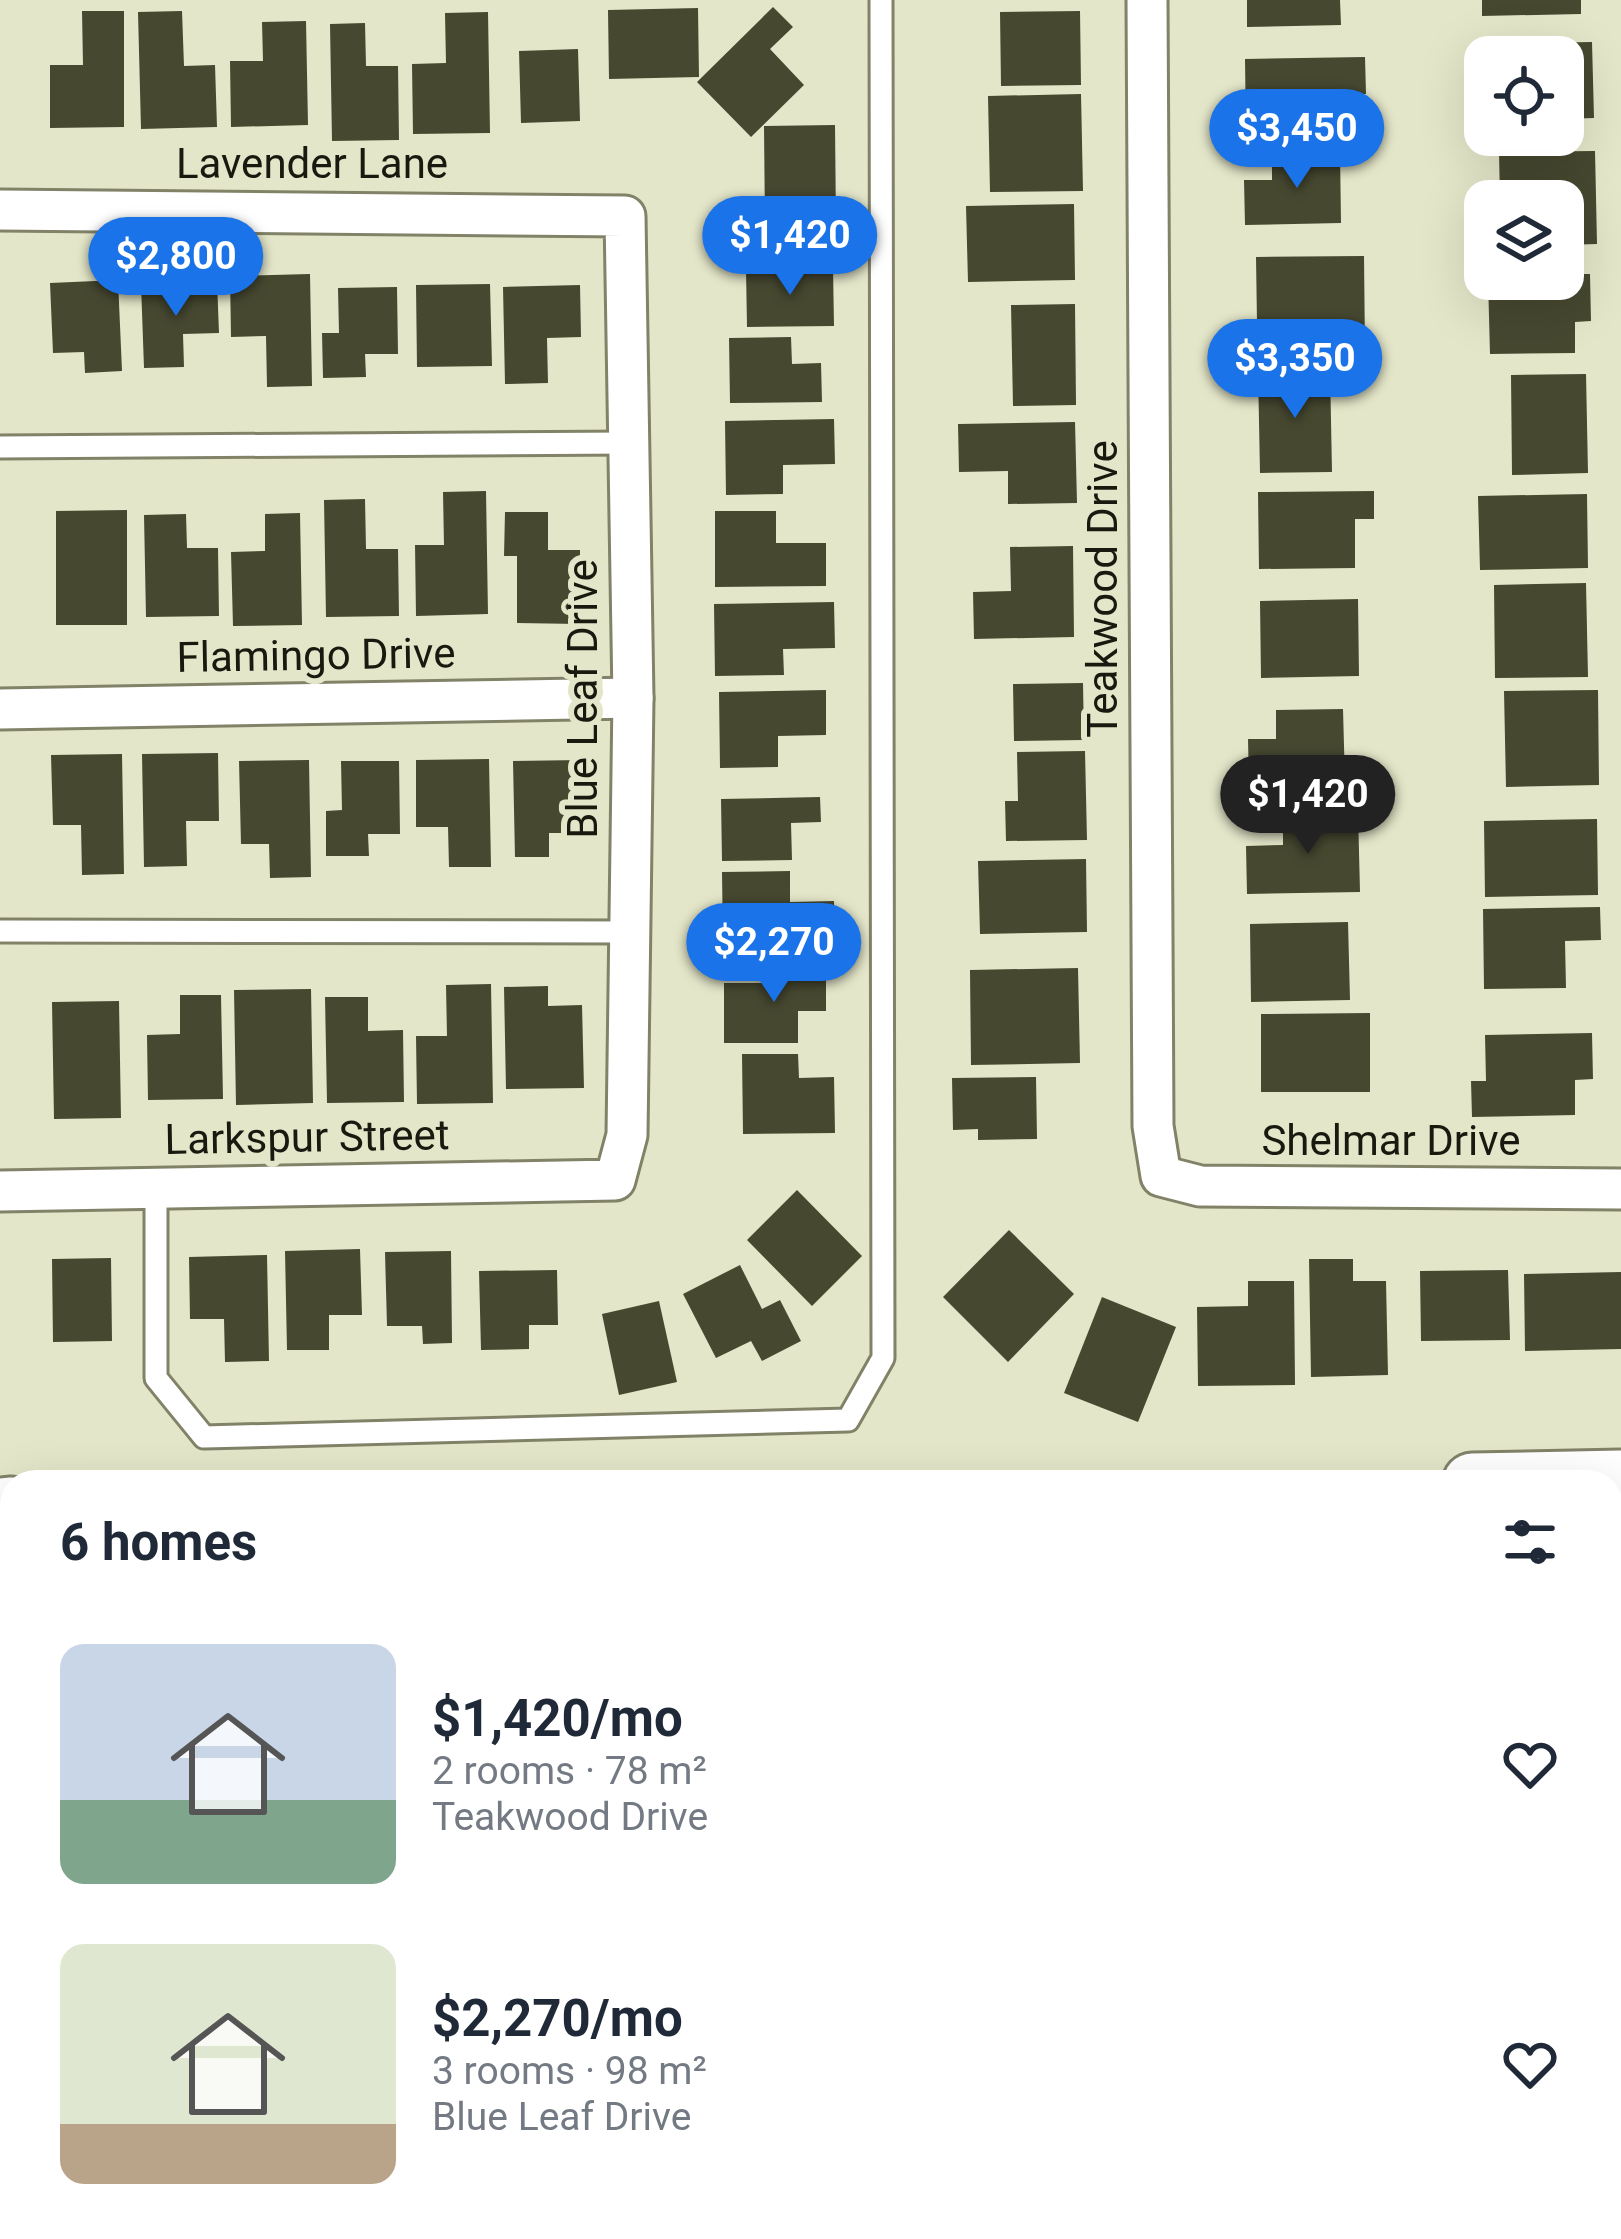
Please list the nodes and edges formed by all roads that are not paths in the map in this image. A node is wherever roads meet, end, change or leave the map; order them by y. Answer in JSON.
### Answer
{"nodes":[{"id":1,"x":881,"y":0,"type":"edge"},
{"id":2,"x":1147,"y":0,"type":"edge"},
{"id":3,"x":0,"y":211,"type":"edge"},
{"id":4,"x":625,"y":216,"type":"joint"},
{"id":5,"x":628,"y":443,"type":"junction"},
{"id":6,"x":0,"y":447,"type":"edge"},
{"id":7,"x":633,"y":698,"type":"junction"},
{"id":8,"x":0,"y":709,"type":"edge"},
{"id":9,"x":0,"y":931,"type":"edge"},
{"id":10,"x":630,"y":932,"type":"junction"},
{"id":11,"x":1161,"y":1176,"type":"joint"},
{"id":12,"x":615,"y":1180,"type":"joint"},
{"id":13,"x":155,"y":1188,"type":"junction"},
{"id":14,"x":1621,"y":1189,"type":"edge"},
{"id":15,"x":0,"y":1191,"type":"edge"}],
"edges":[{"from":1,"to":13,"type":"lane"},
{"from":2,"to":11,"type":"street","name":"Teakwood Drive"},
{"from":3,"to":4,"type":"street","name":"Lavender Lane"},
{"from":4,"to":5,"type":"street","name":"Blue Leaf Drive"},
{"from":5,"to":6,"type":"lane"},
{"from":5,"to":7,"type":"street","name":"Blue Leaf Drive"},
{"from":7,"to":8,"type":"street","name":"Flamingo Drive"},
{"from":7,"to":10,"type":"street","name":"Blue Leaf Drive"},
{"from":9,"to":10,"type":"lane"},
{"from":10,"to":12,"type":"street","name":"Blue Leaf Drive"},
{"from":11,"to":14,"type":"street","name":"Shelmar Drive"},
{"from":12,"to":13,"type":"street","name":"Larkspur Street"},
{"from":13,"to":15,"type":"street","name":"Larkspur Street"}]}
